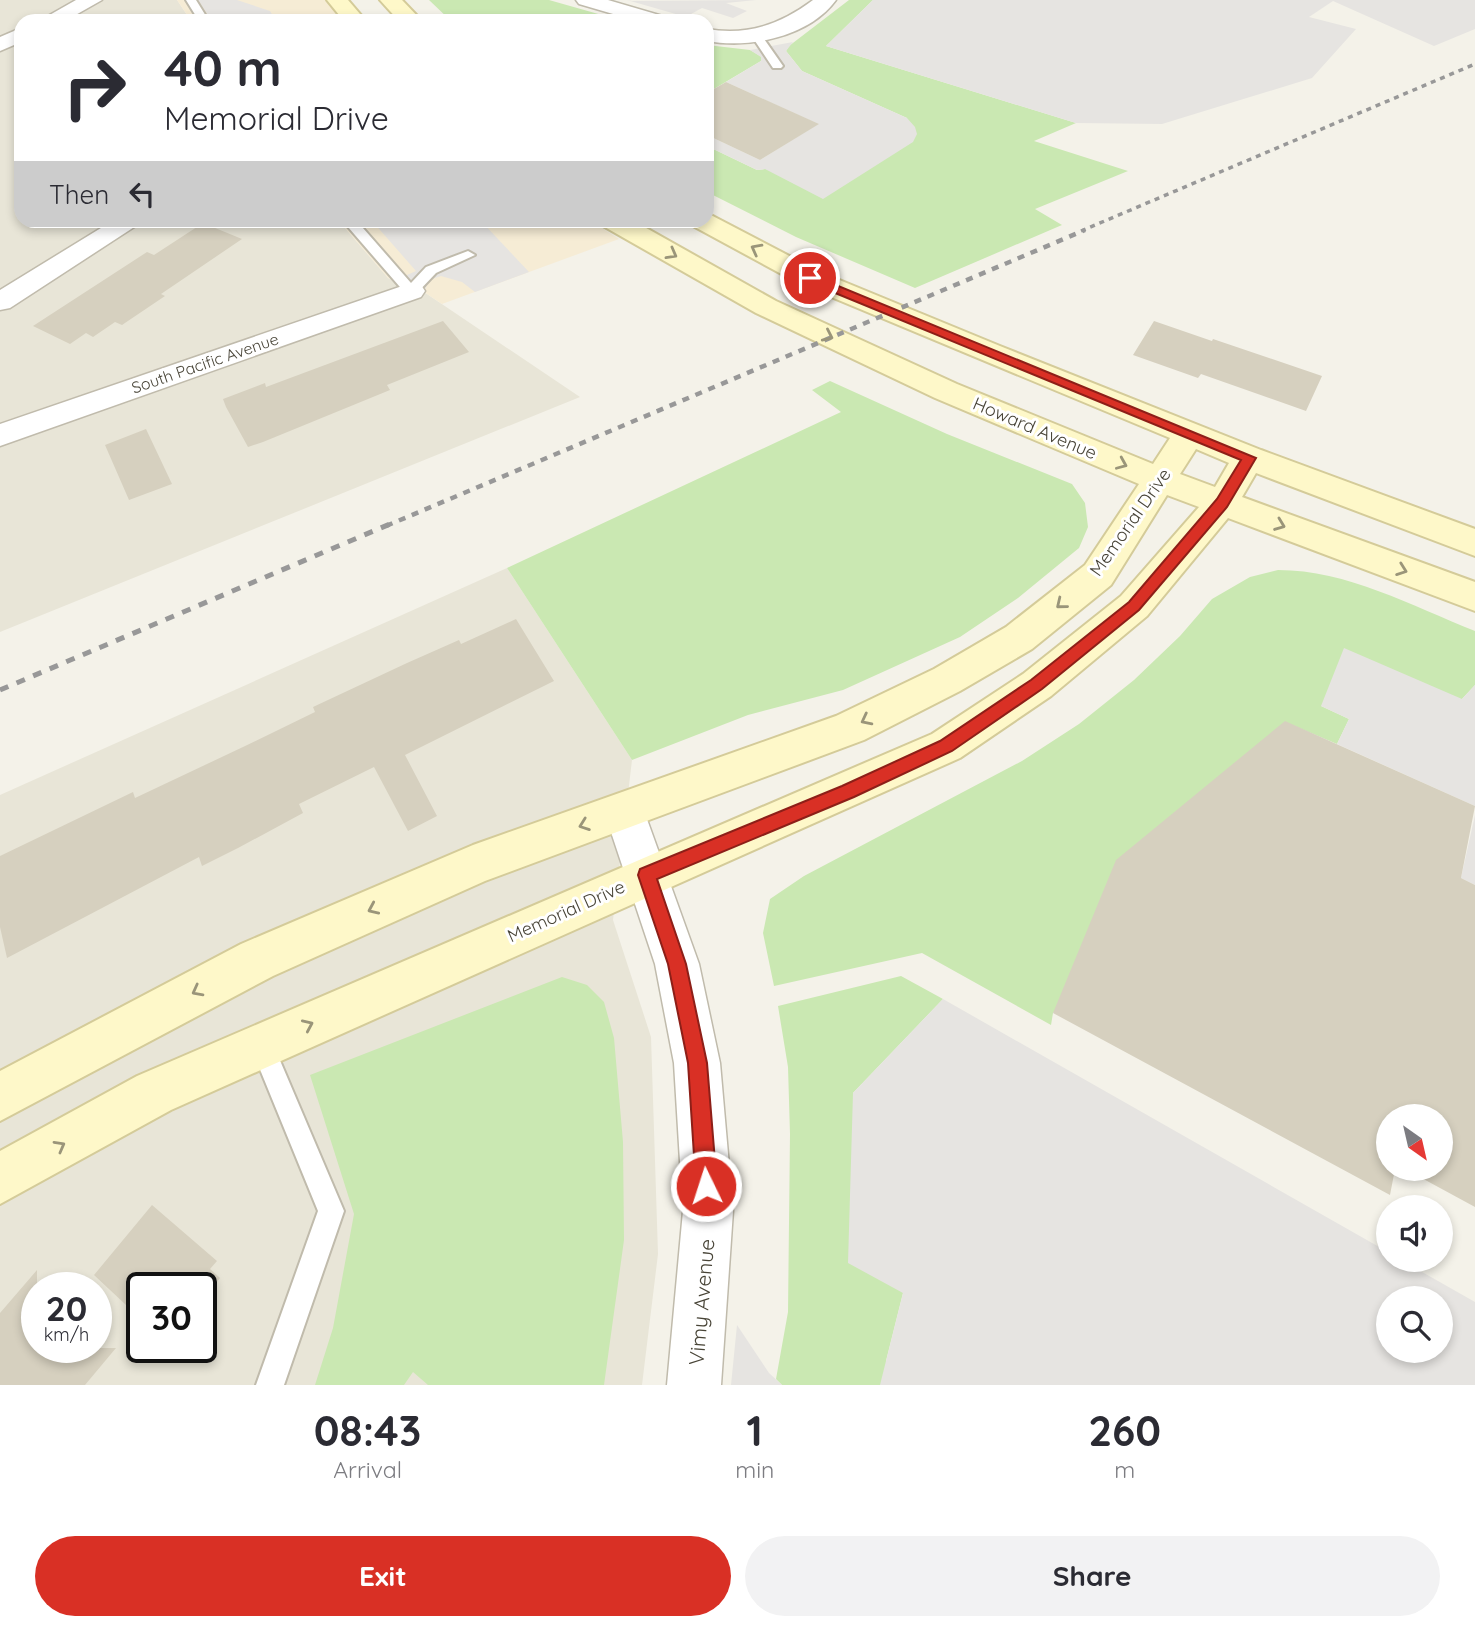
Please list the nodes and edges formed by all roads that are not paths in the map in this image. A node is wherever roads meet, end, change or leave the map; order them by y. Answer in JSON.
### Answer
{"nodes":[{"id":1,"x":92,"y":0,"type":"edge"},
{"id":2,"x":390,"y":0,"type":"edge"},
{"id":3,"x":586,"y":0,"type":"edge"},
{"id":4,"x":825,"y":0,"type":"edge"},
{"id":5,"x":63,"y":14,"type":"edge"},
{"id":6,"x":404,"y":14,"type":"edge"},
{"id":7,"x":635,"y":14,"type":"edge"},
{"id":8,"x":714,"y":35,"type":"edge"},
{"id":9,"x":758,"y":38,"type":"junction"},
{"id":10,"x":777,"y":66,"type":"dead end"},
{"id":11,"x":714,"y":226,"type":"edge"},
{"id":12,"x":120,"y":228,"type":"edge"},
{"id":13,"x":355,"y":228,"type":"edge"},
{"id":14,"x":626,"y":228,"type":"edge"},
{"id":15,"x":468,"y":256,"type":"dead end"},
{"id":16,"x":411,"y":291,"type":"junction"},
{"id":17,"x":0,"y":302,"type":"edge"},
{"id":18,"x":1189,"y":434,"type":"junction"},
{"id":19,"x":0,"y":435,"type":"edge"},
{"id":20,"x":1249,"y":458,"type":"junction"},
{"id":21,"x":1161,"y":480,"type":"junction"},
{"id":22,"x":1222,"y":503,"type":"junction"},
{"id":23,"x":1475,"y":543,"type":"edge"},
{"id":24,"x":1475,"y":597,"type":"edge"},
{"id":25,"x":624,"y":811,"type":"junction"},
{"id":26,"x":647,"y":875,"type":"junction"},
{"id":27,"x":262,"y":1045,"type":"junction"},
{"id":28,"x":0,"y":1097,"type":"edge"},
{"id":29,"x":0,"y":1179,"type":"edge"},
{"id":30,"x":270,"y":1385,"type":"edge"},
{"id":31,"x":694,"y":1385,"type":"edge"}],
"edges":[{"from":1,"to":5,"type":"street"},
{"from":2,"to":6,"type":"main road"},
{"from":3,"to":7,"type":"street"},
{"from":4,"to":9,"type":"street"},
{"from":8,"to":9,"type":"street"},
{"from":9,"to":10,"type":"lane"},
{"from":18,"to":11,"type":"main road","one_way":true},
{"from":12,"to":17,"type":"street"},
{"from":13,"to":16,"type":"lane"},
{"from":14,"to":21,"type":"main road","name":"Howard Avenue","one_way":true},
{"from":15,"to":16,"type":"lane"},
{"from":16,"to":19,"type":"street","name":"South Pacific Avenue"},
{"from":18,"to":20,"type":"main road"},
{"from":18,"to":21,"type":"main road","name":"Memorial Drive"},
{"from":20,"to":22,"type":"main road","name":"Memorial Drive"},
{"from":20,"to":23,"type":"main road"},
{"from":21,"to":22,"type":"main road","name":"Howard Avenue"},
{"from":21,"to":25,"type":"main road","name":"Memorial Drive","one_way":true},
{"from":22,"to":24,"type":"main road","name":"Howard Avenue","one_way":true},
{"from":22,"to":26,"type":"main road","name":"Memorial Drive"},
{"from":25,"to":26,"type":"street","name":"Vimy Avenue"},
{"from":25,"to":28,"type":"main road","name":"Memorial Drive","one_way":true},
{"from":27,"to":26,"type":"main road","name":"Memorial Drive","one_way":true},
{"from":26,"to":31,"type":"street","name":"Vimy Avenue"},
{"from":29,"to":27,"type":"main road","name":"Memorial Drive","one_way":true},
{"from":27,"to":30,"type":"lane"}]}
